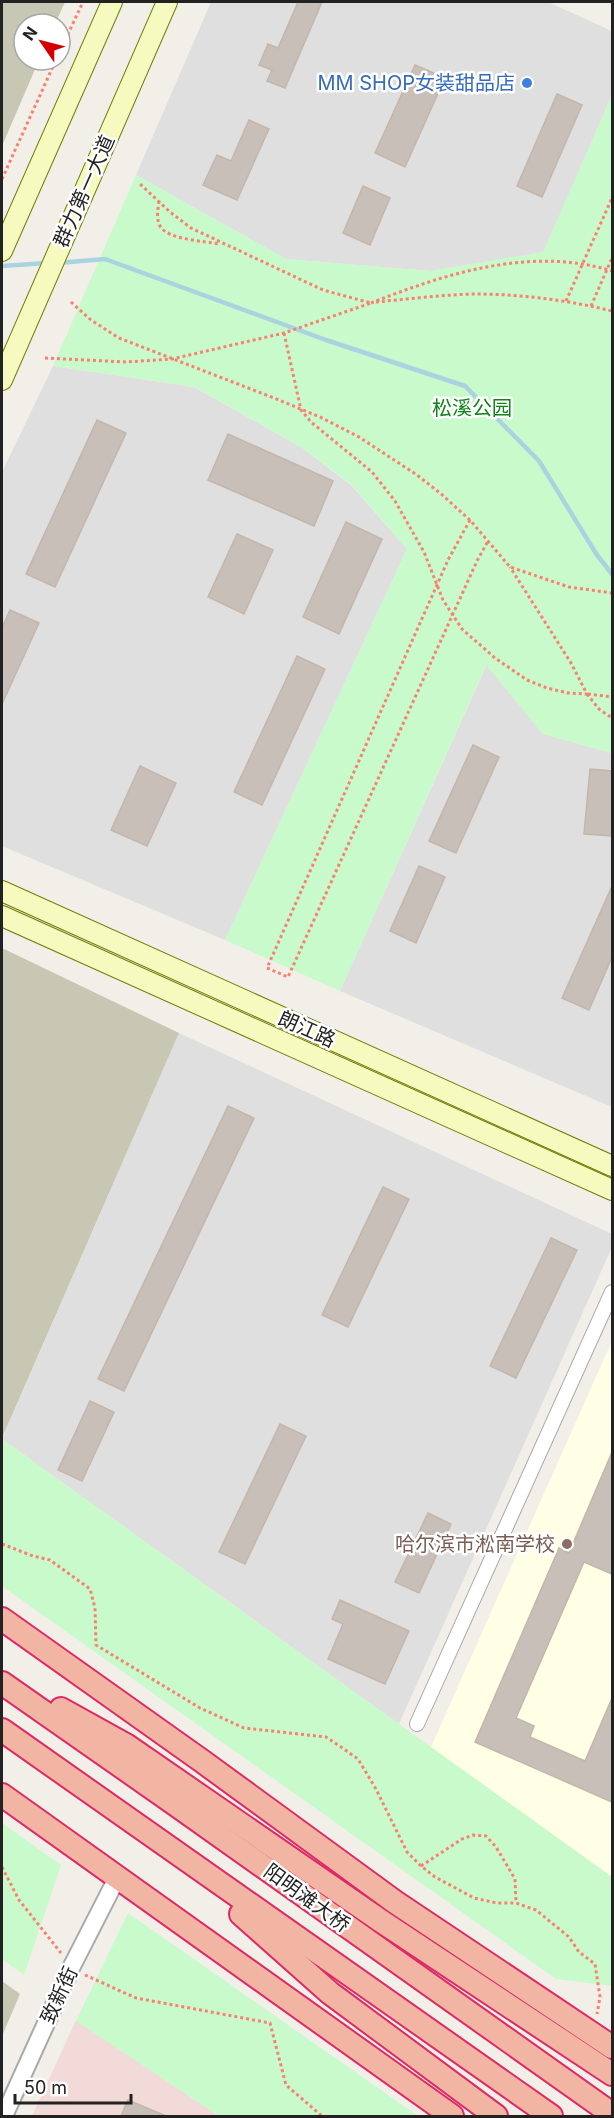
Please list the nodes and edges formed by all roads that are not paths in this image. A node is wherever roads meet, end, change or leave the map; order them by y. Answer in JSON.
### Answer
{"nodes":[{"id":1,"x":112,"y":2,"type":"edge"},
{"id":2,"x":167,"y":2,"type":"edge"},
{"id":3,"x":2,"y":251,"type":"edge"},
{"id":4,"x":5,"y":372,"type":"edge"},
{"id":5,"x":2,"y":891,"type":"edge"},
{"id":6,"x":2,"y":916,"type":"edge"},
{"id":7,"x":612,"y":1166,"type":"edge"},
{"id":8,"x":612,"y":1190,"type":"edge"},
{"id":9,"x":612,"y":1292,"type":"edge"},
{"id":10,"x":2,"y":1618,"type":"edge"},
{"id":11,"x":2,"y":1676,"type":"edge"},
{"id":12,"x":2,"y":1683,"type":"edge"},
{"id":13,"x":417,"y":1724,"type":"dead end"},
{"id":14,"x":2,"y":1730,"type":"edge"},
{"id":15,"x":2,"y":1795,"type":"edge"},
{"id":16,"x":153,"y":1835,"type":"junction"},
{"id":17,"x":121,"y":1879,"type":"junction"},
{"id":18,"x":75,"y":1969,"type":"junction"},
{"id":19,"x":603,"y":2040,"type":"edge"},
{"id":20,"x":612,"y":2074,"type":"edge"},
{"id":21,"x":612,"y":2114,"type":"edge"},
{"id":22,"x":4,"y":2116,"type":"edge"},
{"id":23,"x":13,"y":2116,"type":"edge"},
{"id":24,"x":452,"y":2116,"type":"edge"},
{"id":25,"x":496,"y":2116,"type":"edge"},
{"id":26,"x":551,"y":2116,"type":"edge"}],
"edges":[{"from":1,"to":3,"type":"main road"},
{"from":2,"to":4,"type":"main road","name":"群力第一大道"},
{"from":5,"to":7,"type":"main road","name":"朗江路"},
{"from":6,"to":8,"type":"main road","name":"朗江路"},
{"from":9,"to":13,"type":"street"},
{"from":10,"to":19,"type":"highway"},
{"from":11,"to":20,"type":"highway"},
{"from":12,"to":21,"type":"highway","name":"阳明滩大桥"},
{"from":14,"to":16,"type":"highway","name":"阳明滩大桥"},
{"from":15,"to":17,"type":"highway"},
{"from":16,"to":25,"type":"highway"},
{"from":16,"to":26,"type":"highway","name":"阳明滩大桥"},
{"from":17,"to":18,"type":"street","name":"致新街"},
{"from":17,"to":24,"type":"highway"},
{"from":18,"to":22,"type":"street","name":"致新街"},
{"from":18,"to":23,"type":"street","name":"致新街"}]}
